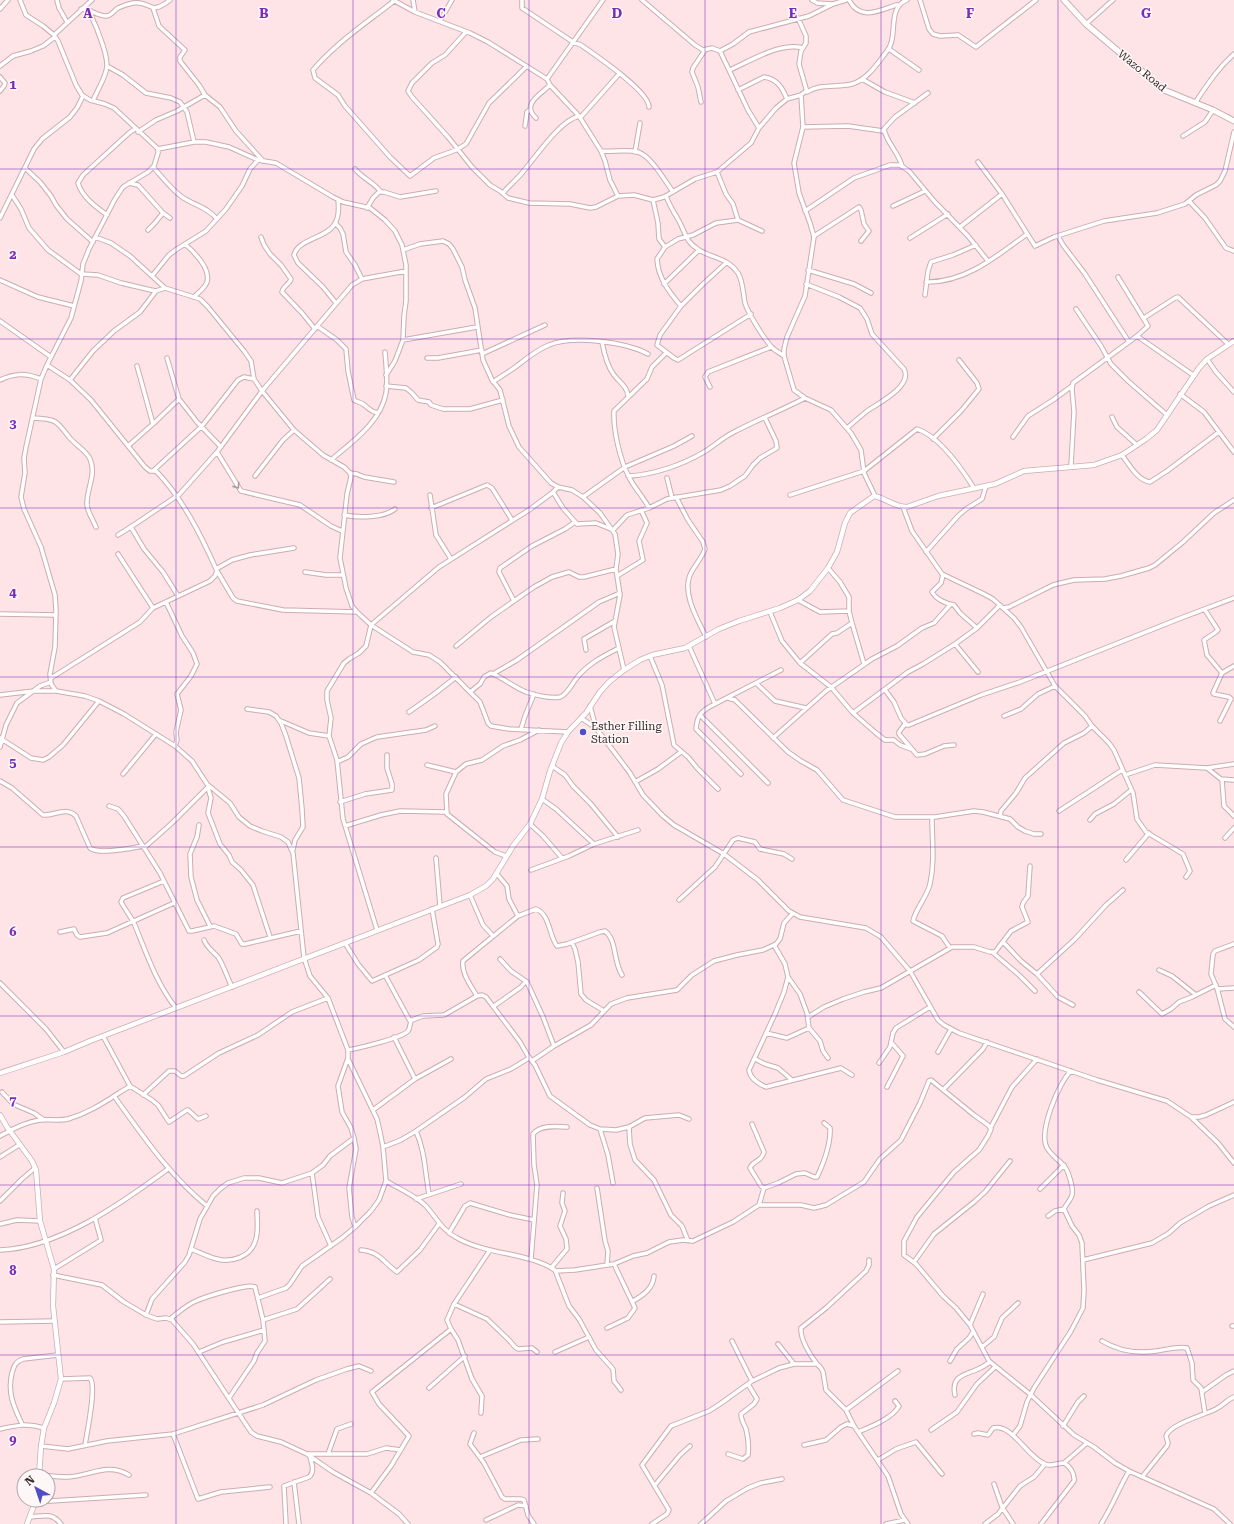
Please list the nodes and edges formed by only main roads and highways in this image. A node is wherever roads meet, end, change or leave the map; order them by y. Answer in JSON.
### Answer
{"nodes":[{"id":1,"x":1064,"y":0,"type":"edge"},
{"id":2,"x":1234,"y":121,"type":"edge"}],
"edges":[{"from":1,"to":2,"type":"main road","name":"Wazo Road"}]}
